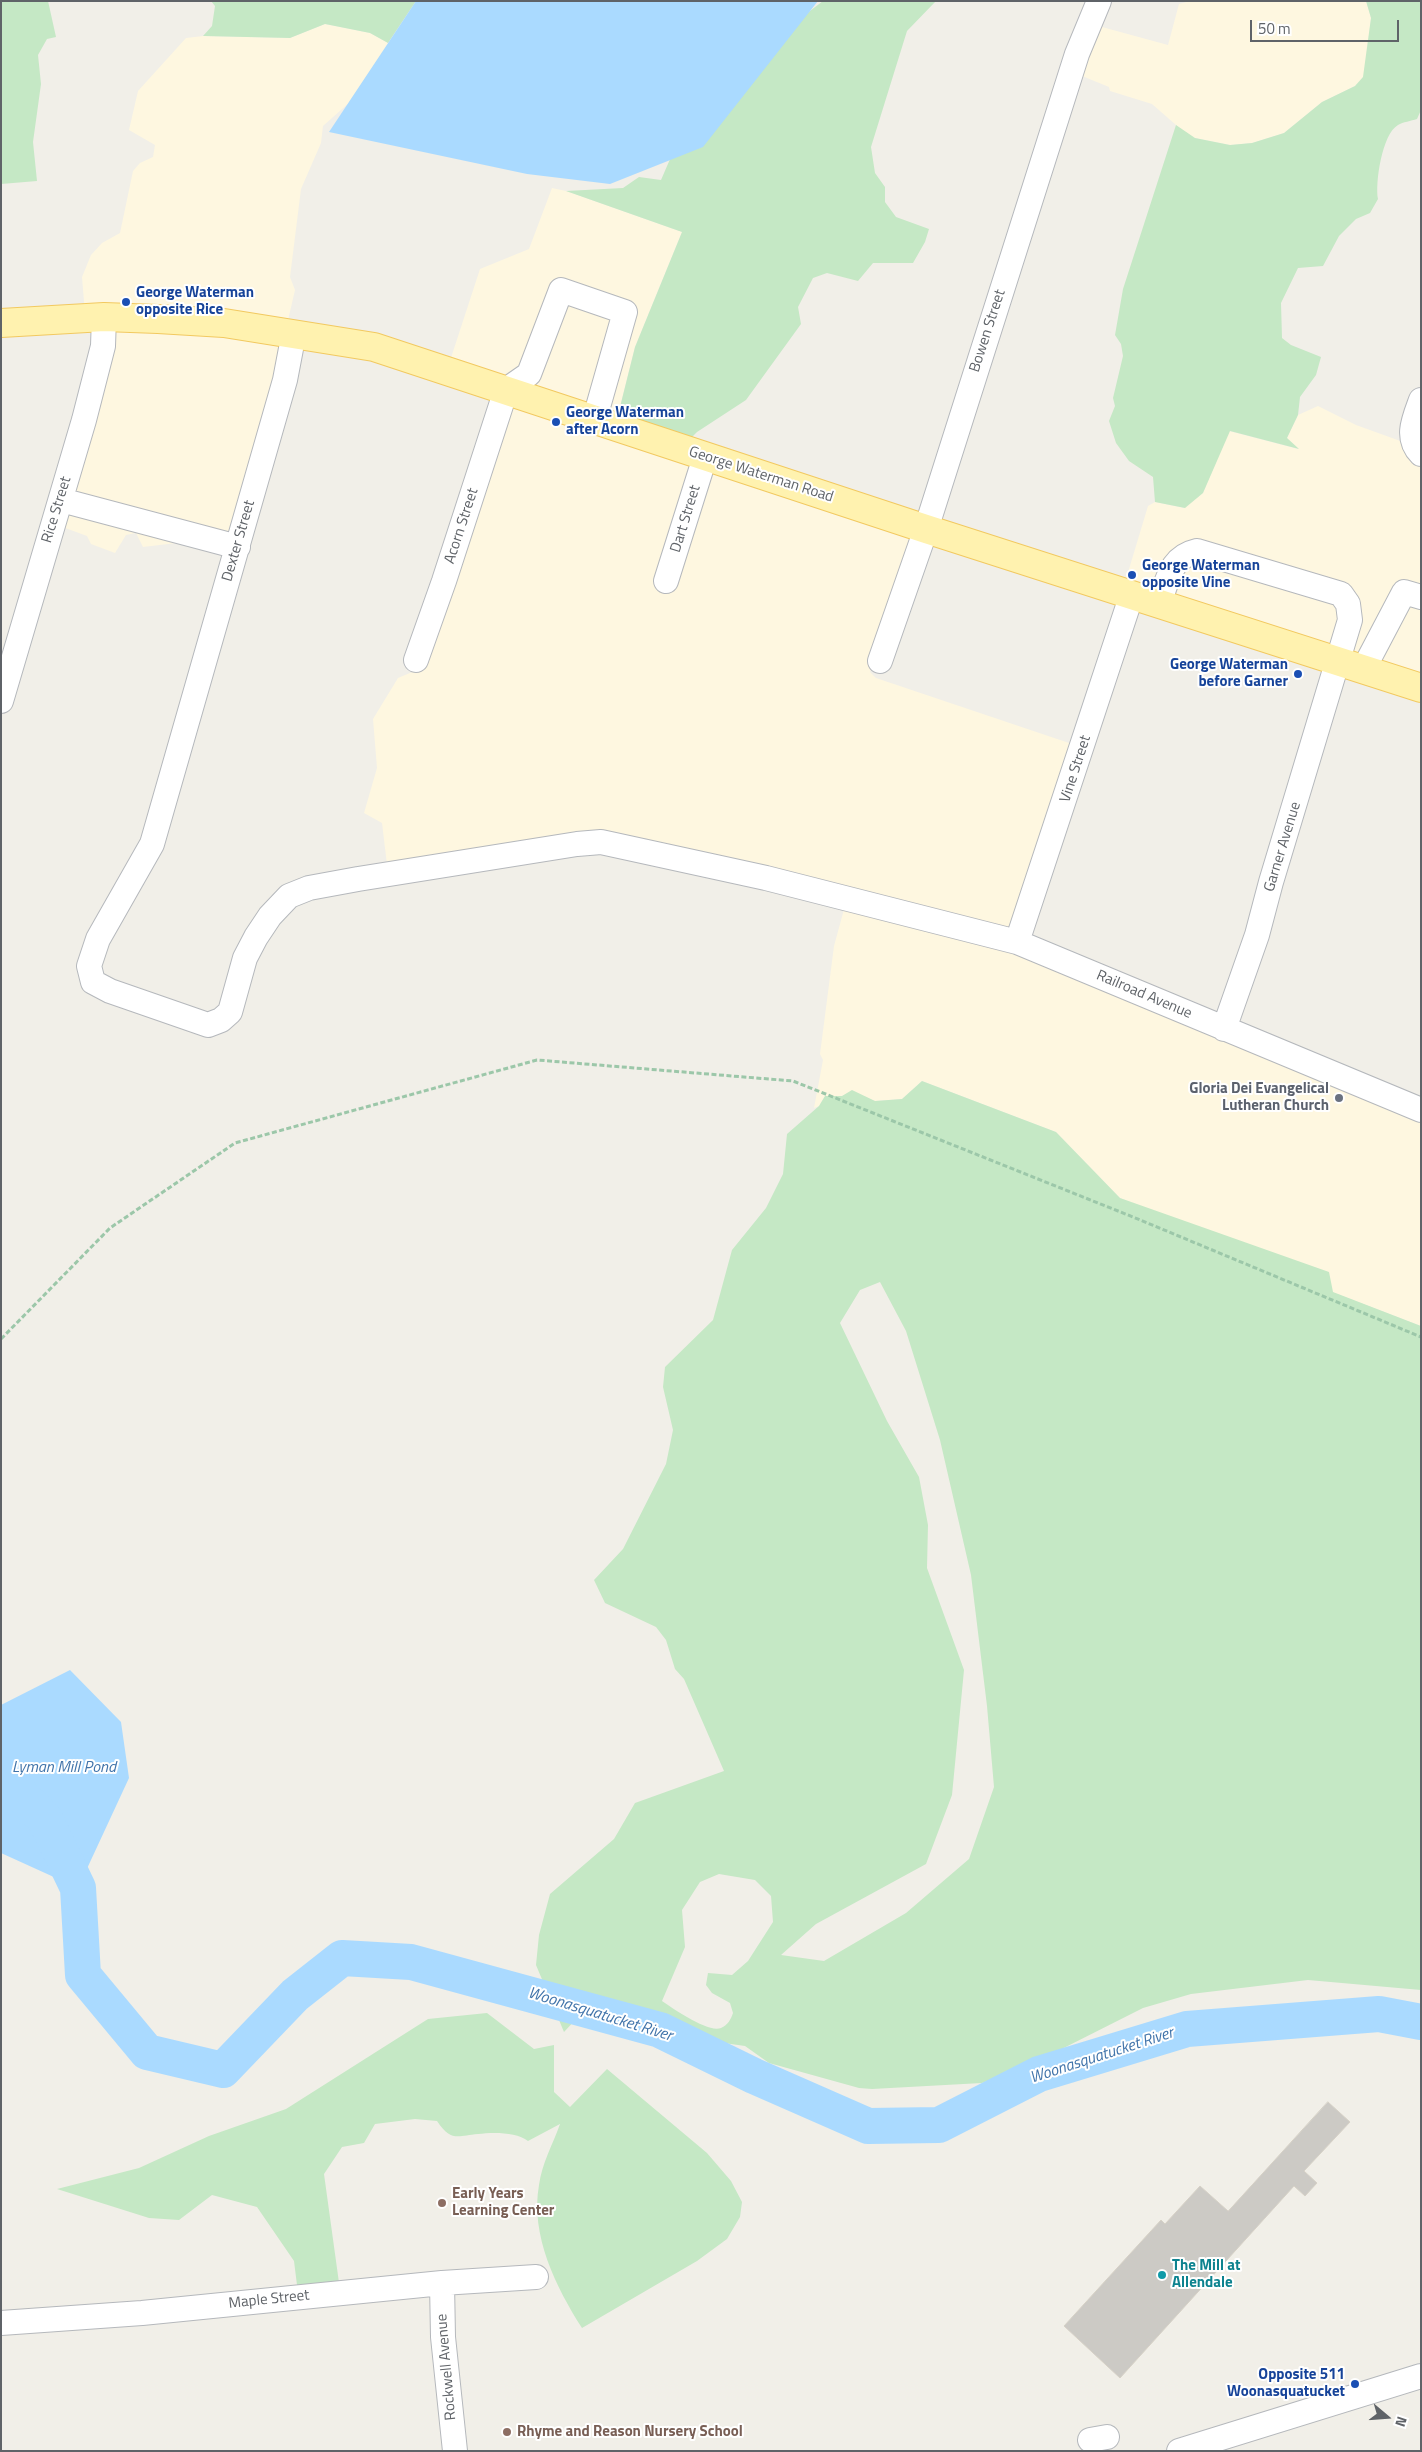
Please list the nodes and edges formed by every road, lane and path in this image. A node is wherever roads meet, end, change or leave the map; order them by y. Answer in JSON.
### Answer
{"nodes":[{"id":1,"x":1100,"y":1,"type":"edge"},
{"id":2,"x":104,"y":317,"type":"junction"},
{"id":3,"x":1,"y":323,"type":"edge"},
{"id":4,"x":294,"y":334,"type":"junction"},
{"id":5,"x":506,"y":390,"type":"junction"},
{"id":6,"x":1421,"y":400,"type":"edge"},
{"id":7,"x":594,"y":421,"type":"junction"},
{"id":8,"x":1416,"y":447,"type":"edge"},
{"id":9,"x":705,"y":457,"type":"junction"},
{"id":10,"x":60,"y":500,"type":"junction"},
{"id":11,"x":926,"y":529,"type":"junction"},
{"id":12,"x":238,"y":546,"type":"junction"},
{"id":13,"x":666,"y":581,"type":"dead end"},
{"id":14,"x":1132,"y":594,"type":"junction"},
{"id":15,"x":1421,"y":597,"type":"edge"},
{"id":16,"x":1159,"y":603,"type":"junction"},
{"id":17,"x":416,"y":660,"type":"dead end"},
{"id":18,"x":880,"y":661,"type":"dead end"},
{"id":19,"x":1351,"y":667,"type":"junction"},
{"id":20,"x":1421,"y":688,"type":"edge"},
{"id":21,"x":1,"y":701,"type":"edge"},
{"id":22,"x":860,"y":903,"type":"joint"},
{"id":23,"x":1017,"y":942,"type":"junction"},
{"id":24,"x":1224,"y":1029,"type":"junction"},
{"id":25,"x":1421,"y":1110,"type":"edge"},
{"id":26,"x":1421,"y":1336,"type":"edge"},
{"id":27,"x":1,"y":1339,"type":"edge"},
{"id":28,"x":536,"y":2277,"type":"dead end"},
{"id":29,"x":442,"y":2284,"type":"junction"},
{"id":30,"x":1,"y":2323,"type":"edge"},
{"id":31,"x":1421,"y":2376,"type":"edge"},
{"id":32,"x":455,"y":2451,"type":"edge"},
{"id":33,"x":1179,"y":2451,"type":"edge"}],
"edges":[{"from":1,"to":11,"type":"street","name":"Bowen Street"},
{"from":2,"to":3,"type":"main road","name":"George Waterman Road"},
{"from":2,"to":4,"type":"main road","name":"George Waterman Road"},
{"from":2,"to":10,"type":"street","name":"Rice Street"},
{"from":4,"to":5,"type":"main road","name":"George Waterman Road"},
{"from":4,"to":12,"type":"street","name":"Dexter Street"},
{"from":5,"to":7,"type":"main road","name":"George Waterman Road"},
{"from":5,"to":7,"type":"street"},
{"from":5,"to":17,"type":"street","name":"Acorn Street"},
{"from":6,"to":8,"type":"street"},
{"from":7,"to":9,"type":"main road","name":"George Waterman Road"},
{"from":9,"to":11,"type":"main road","name":"George Waterman Road"},
{"from":9,"to":13,"type":"street","name":"Dart Street"},
{"from":10,"to":12,"type":"street"},
{"from":10,"to":21,"type":"street","name":"Rice Street"},
{"from":11,"to":14,"type":"main road","name":"George Waterman Road"},
{"from":11,"to":18,"type":"street","name":"Bowen Street"},
{"from":12,"to":22,"type":"street","name":"Dexter Street"},
{"from":14,"to":16,"type":"main road","name":"George Waterman Road"},
{"from":14,"to":23,"type":"street","name":"Vine Street"},
{"from":15,"to":19,"type":"street"},
{"from":16,"to":19,"type":"main road","name":"George Waterman Road"},
{"from":16,"to":19,"type":"street"},
{"from":19,"to":20,"type":"main road","name":"George Waterman Road"},
{"from":19,"to":24,"type":"street","name":"Garner Avenue"},
{"from":22,"to":23,"type":"street","name":"Railroad Avenue"},
{"from":23,"to":24,"type":"street","name":"Railroad Avenue"},
{"from":24,"to":25,"type":"street","name":"Railroad Avenue"},
{"from":26,"to":27,"type":"path"},
{"from":28,"to":29,"type":"street","name":"Maple Street"},
{"from":29,"to":30,"type":"street","name":"Maple Street"},
{"from":29,"to":32,"type":"street","name":"Rockwell Avenue"},
{"from":31,"to":33,"type":"street"}]}
